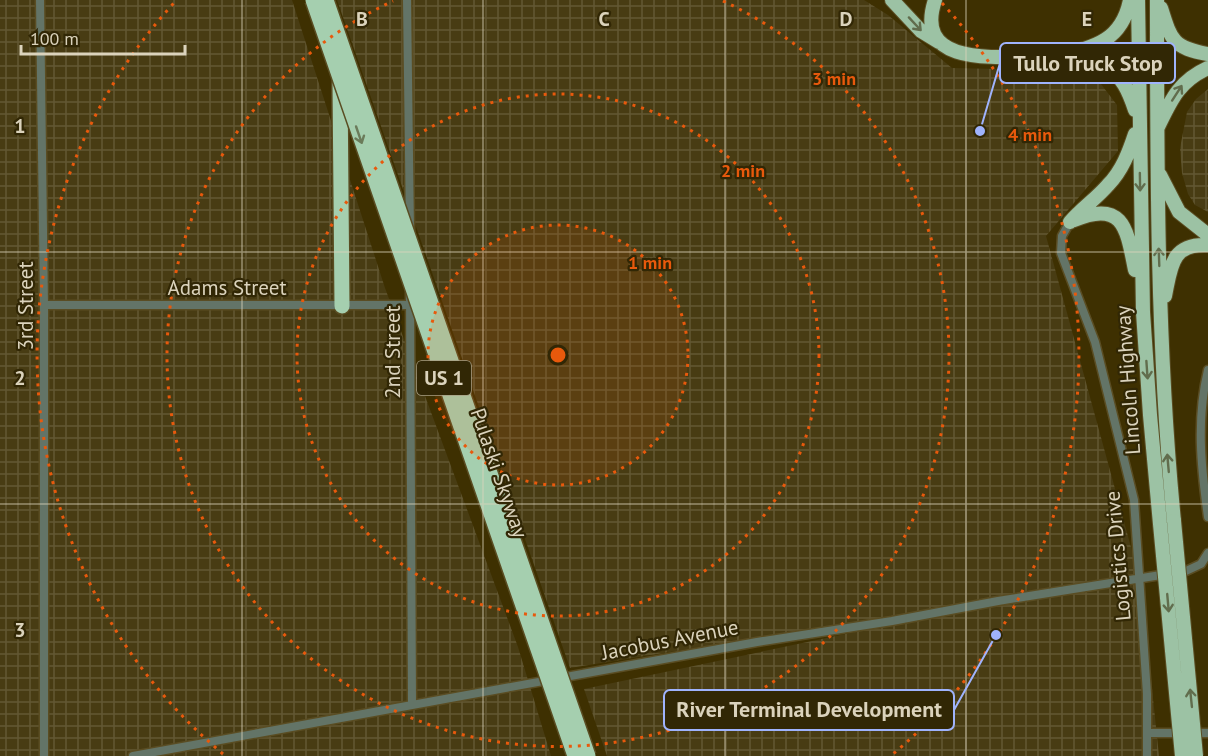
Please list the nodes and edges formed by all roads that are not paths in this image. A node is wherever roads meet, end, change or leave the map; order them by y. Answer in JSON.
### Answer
{"nodes":[{"id":1,"x":40,"y":0,"type":"edge"},
{"id":2,"x":312,"y":0,"type":"edge"},
{"id":3,"x":319,"y":0,"type":"edge"},
{"id":4,"x":326,"y":0,"type":"edge"},
{"id":5,"x":407,"y":0,"type":"edge"},
{"id":6,"x":892,"y":0,"type":"edge"},
{"id":7,"x":935,"y":0,"type":"edge"},
{"id":8,"x":1130,"y":0,"type":"edge"},
{"id":9,"x":1138,"y":0,"type":"edge"},
{"id":10,"x":1158,"y":0,"type":"edge"},
{"id":11,"x":942,"y":44,"type":"junction"},
{"id":12,"x":1208,"y":54,"type":"edge"},
{"id":13,"x":1053,"y":56,"type":"junction"},
{"id":14,"x":1208,"y":68,"type":"edge"},
{"id":15,"x":1139,"y":124,"type":"junction"},
{"id":16,"x":1157,"y":129,"type":"junction"},
{"id":17,"x":1158,"y":169,"type":"junction"},
{"id":18,"x":1070,"y":222,"type":"junction"},
{"id":19,"x":1208,"y":235,"type":"edge"},
{"id":20,"x":1208,"y":245,"type":"edge"},
{"id":21,"x":411,"y":304,"type":"junction"},
{"id":22,"x":44,"y":306,"type":"junction"},
{"id":23,"x":342,"y":306,"type":"junction"},
{"id":24,"x":1143,"y":312,"type":"junction"},
{"id":25,"x":1161,"y":316,"type":"junction"},
{"id":26,"x":1208,"y":370,"type":"edge"},
{"id":27,"x":1208,"y":517,"type":"edge"},
{"id":28,"x":1167,"y":522,"type":"junction"},
{"id":29,"x":1208,"y":553,"type":"edge"},
{"id":30,"x":1139,"y":578,"type":"junction"},
{"id":31,"x":412,"y":704,"type":"junction"},
{"id":32,"x":1147,"y":733,"type":"junction"},
{"id":33,"x":1208,"y":734,"type":"edge"},
{"id":34,"x":44,"y":756,"type":"edge"},
{"id":35,"x":133,"y":756,"type":"edge"},
{"id":36,"x":575,"y":756,"type":"edge"},
{"id":37,"x":588,"y":756,"type":"edge"},
{"id":38,"x":1147,"y":756,"type":"edge"},
{"id":39,"x":1182,"y":756,"type":"edge"},
{"id":40,"x":1196,"y":756,"type":"edge"}],
"edges":[{"from":1,"to":22,"type":"street","name":"3rd Street"},
{"from":2,"to":36,"type":"highway","name":"Pulaski Skyway","number":"US 1","one_way":true,"bridge":true},
{"from":3,"to":23,"type":"highway","bridge":true},
{"from":4,"to":37,"type":"highway","name":"Pulaski Skyway","number":"US 1","bridge":true},
{"from":5,"to":21,"type":"street","name":"2nd Street"},
{"from":6,"to":11,"type":"highway","one_way":true},
{"from":7,"to":11,"type":"highway"},
{"from":8,"to":13,"type":"highway"},
{"from":9,"to":15,"type":"highway","name":"Lincoln Highway"},
{"from":10,"to":12,"type":"highway"},
{"from":10,"to":16,"type":"highway","name":"Lincoln Highway"},
{"from":11,"to":13,"type":"highway"},
{"from":13,"to":15,"type":"highway"},
{"from":16,"to":14,"type":"highway","one_way":true},
{"from":15,"to":18,"type":"highway"},
{"from":15,"to":24,"type":"highway","name":"Lincoln Highway","one_way":true},
{"from":16,"to":17,"type":"highway","name":"Lincoln Highway"},
{"from":17,"to":19,"type":"highway"},
{"from":25,"to":17,"type":"highway","name":"Lincoln Highway","one_way":true},
{"from":18,"to":24,"type":"highway"},
{"from":18,"to":30,"type":"street","name":"Logistics Drive"},
{"from":20,"to":25,"type":"highway"},
{"from":21,"to":23,"type":"street","name":"Adams Street"},
{"from":21,"to":31,"type":"street","name":"2nd Street"},
{"from":22,"to":23,"type":"street","name":"Adams Street"},
{"from":22,"to":34,"type":"street","name":"3rd Street"},
{"from":24,"to":28,"type":"highway","name":"Lincoln Highway","one_way":true},
{"from":28,"to":25,"type":"highway","name":"Lincoln Highway","one_way":true},
{"from":26,"to":27,"type":"street"},
{"from":28,"to":39,"type":"highway","name":"Lincoln Highway","one_way":true,"bridge":true},
{"from":40,"to":28,"type":"highway","name":"Lincoln Highway","one_way":true,"bridge":true},
{"from":29,"to":30,"type":"street","name":"Jacobus Avenue"},
{"from":30,"to":31,"type":"street","name":"Jacobus Avenue"},
{"from":30,"to":32,"type":"street","name":"Logistics Drive"},
{"from":31,"to":35,"type":"street","name":"Jacobus Avenue"},
{"from":32,"to":33,"type":"street"},
{"from":32,"to":38,"type":"street","name":"Logistics Drive"}]}
